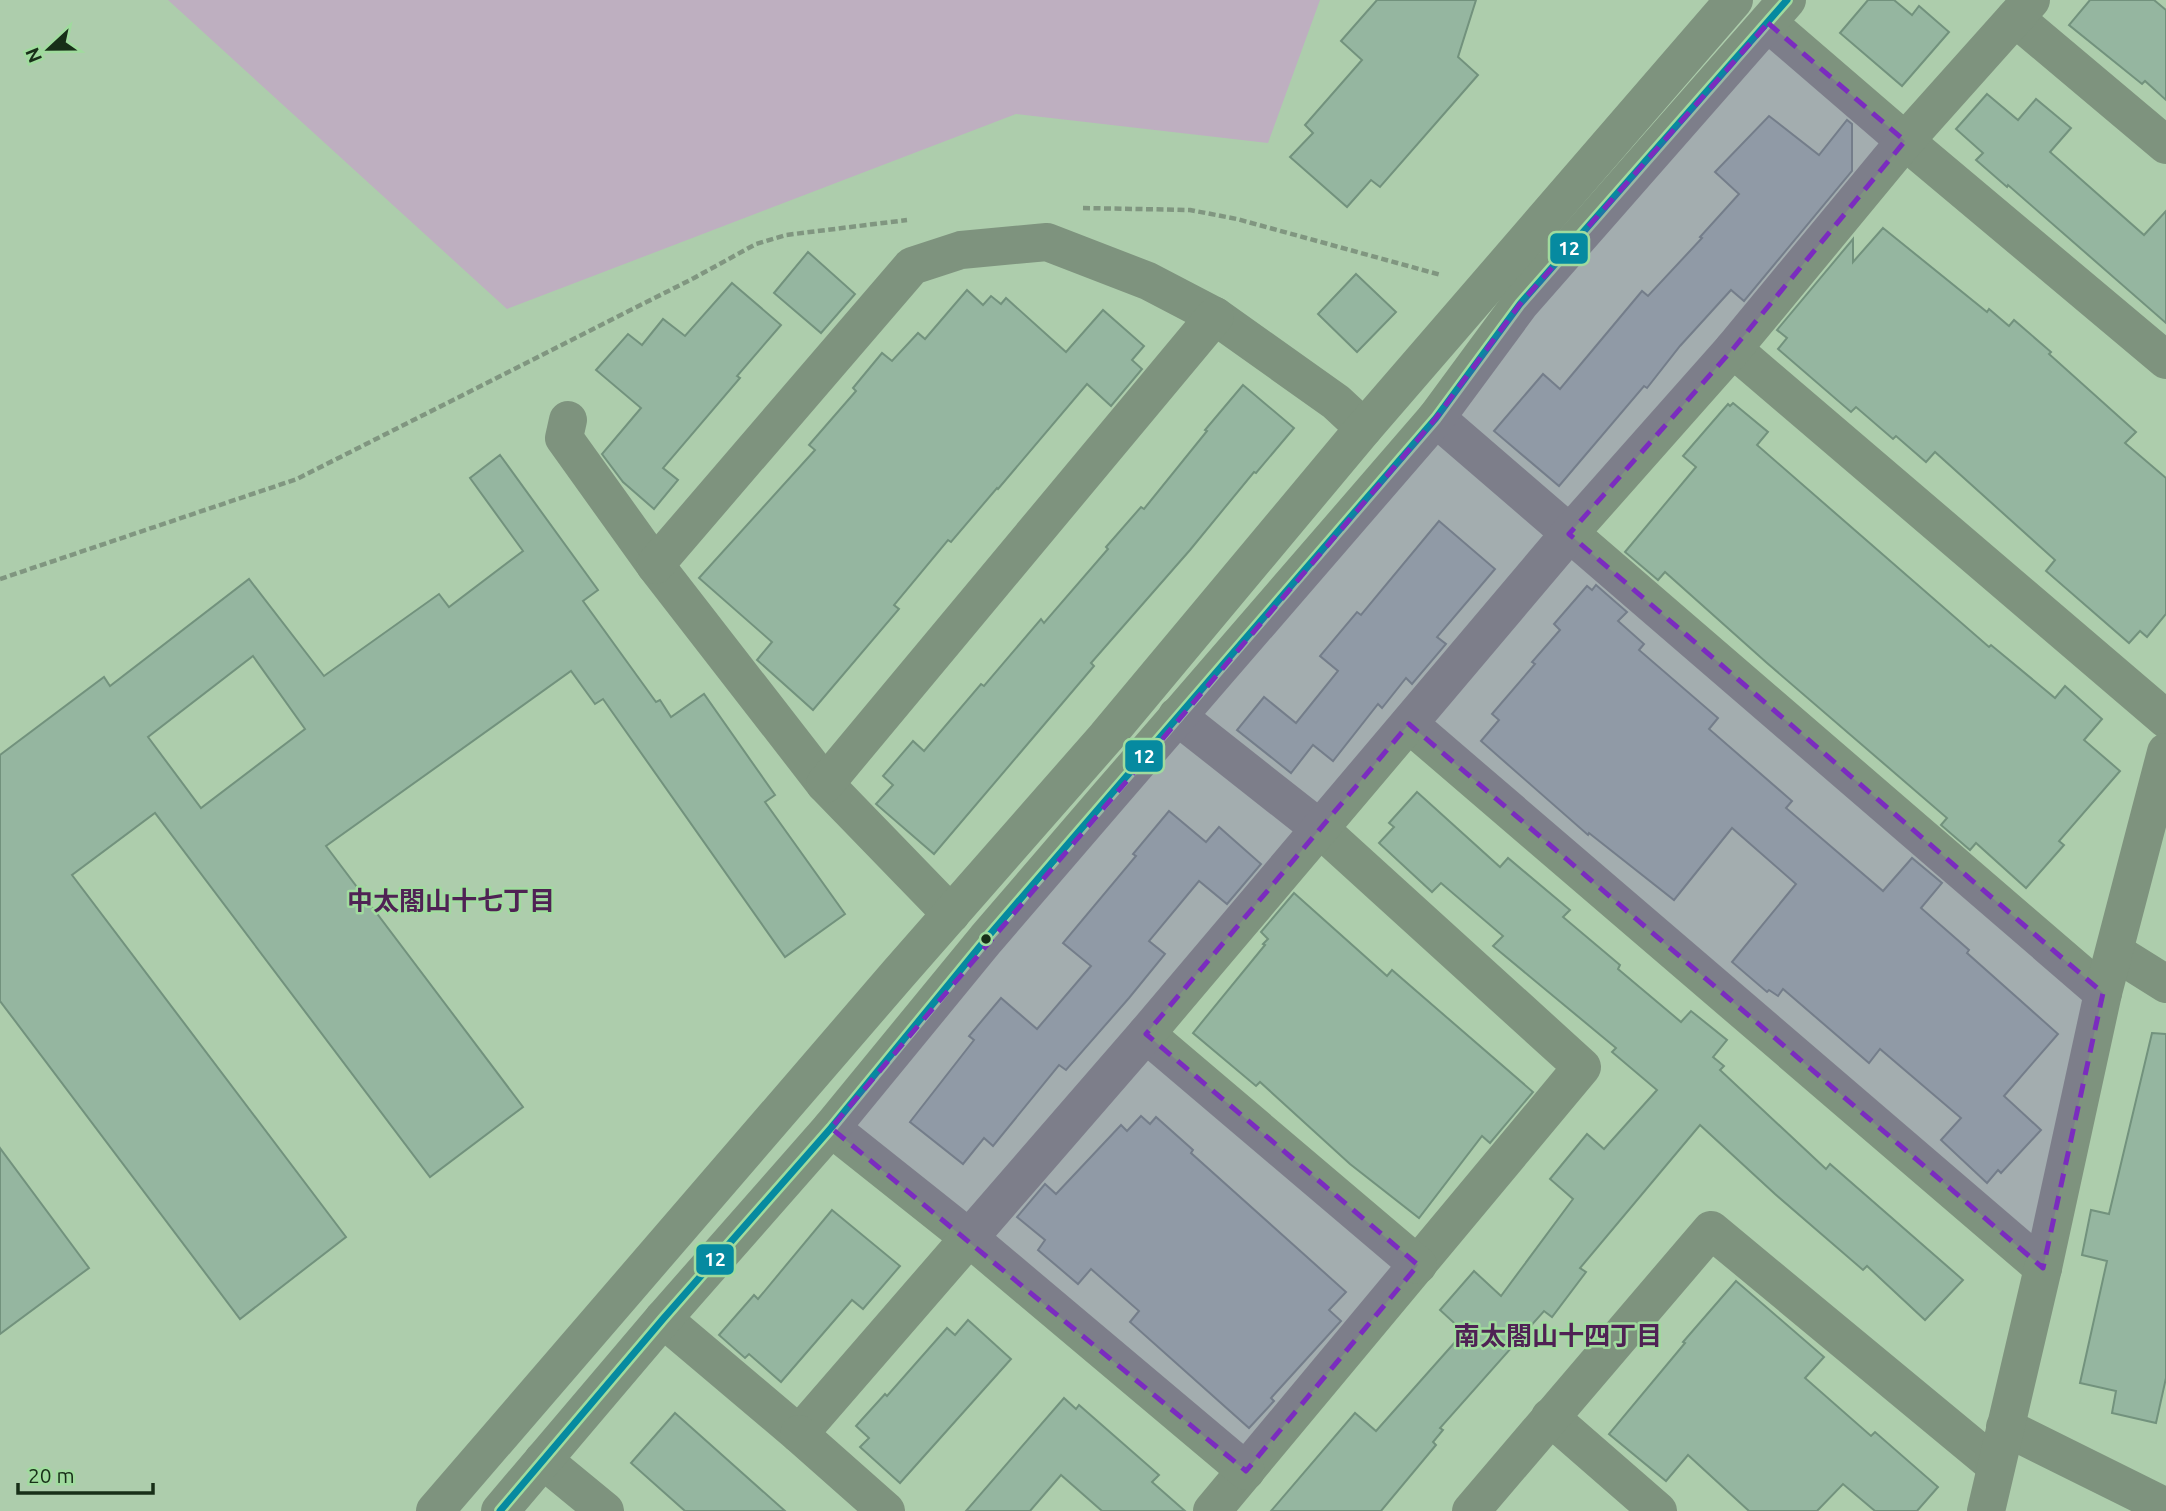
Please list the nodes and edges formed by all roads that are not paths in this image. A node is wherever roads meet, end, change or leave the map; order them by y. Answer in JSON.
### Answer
{"nodes":[{"id":1,"x":1734,"y":0,"type":"edge"},
{"id":2,"x":2023,"y":9,"type":"edge"},
{"id":3,"x":1777,"y":11,"type":"edge"},
{"id":4,"x":1905,"y":141,"type":"junction"},
{"id":5,"x":2166,"y":145,"type":"edge"},
{"id":6,"x":1215,"y":316,"type":"junction"},
{"id":7,"x":1733,"y":349,"type":"junction"},
{"id":8,"x":2166,"y":360,"type":"edge"},
{"id":9,"x":1436,"y":418,"type":"junction"},
{"id":10,"x":568,"y":420,"type":"dead end"},
{"id":11,"x":1364,"y":428,"type":"junction"},
{"id":12,"x":1569,"y":534,"type":"junction"},
{"id":13,"x":655,"y":565,"type":"junction"},
{"id":14,"x":1177,"y":716,"type":"junction"},
{"id":15,"x":2166,"y":719,"type":"edge"},
{"id":16,"x":1409,"y":724,"type":"junction"},
{"id":17,"x":2166,"y":752,"type":"edge"},
{"id":18,"x":825,"y":784,"type":"junction"},
{"id":19,"x":1320,"y":828,"type":"junction"},
{"id":20,"x":951,"y":914,"type":"junction"},
{"id":21,"x":2115,"y":952,"type":"junction"},
{"id":22,"x":2166,"y":984,"type":"edge"},
{"id":23,"x":2103,"y":993,"type":"junction"},
{"id":24,"x":1146,"y":1034,"type":"junction"},
{"id":25,"x":831,"y":1128,"type":"junction"},
{"id":26,"x":968,"y":1237,"type":"junction"},
{"id":27,"x":1418,"y":1265,"type":"junction"},
{"id":28,"x":2043,"y":1268,"type":"junction"},
{"id":29,"x":663,"y":1319,"type":"junction"},
{"id":30,"x":1550,"y":1417,"type":"junction"},
{"id":31,"x":2005,"y":1427,"type":"junction"},
{"id":32,"x":799,"y":1434,"type":"junction"},
{"id":33,"x":543,"y":1460,"type":"junction"},
{"id":34,"x":1996,"y":1466,"type":"junction"},
{"id":35,"x":1246,"y":1471,"type":"junction"},
{"id":36,"x":2166,"y":1507,"type":"edge"},
{"id":37,"x":435,"y":1511,"type":"edge"},
{"id":38,"x":500,"y":1511,"type":"edge"},
{"id":39,"x":605,"y":1511,"type":"edge"},
{"id":40,"x":886,"y":1511,"type":"edge"},
{"id":41,"x":1212,"y":1511,"type":"edge"},
{"id":42,"x":1471,"y":1511,"type":"edge"},
{"id":43,"x":1658,"y":1511,"type":"edge"},
{"id":44,"x":1986,"y":1511,"type":"edge"}],
"edges":[{"from":1,"to":11,"type":"street"},
{"from":2,"to":4,"type":"street"},
{"from":2,"to":5,"type":"street"},
{"from":3,"to":4,"type":"street"},
{"from":3,"to":9,"type":"street"},
{"from":4,"to":7,"type":"street"},
{"from":4,"to":8,"type":"street"},
{"from":6,"to":11,"type":"street"},
{"from":6,"to":13,"type":"street"},
{"from":6,"to":18,"type":"street"},
{"from":7,"to":12,"type":"street"},
{"from":7,"to":15,"type":"street"},
{"from":9,"to":12,"type":"street"},
{"from":9,"to":14,"type":"street"},
{"from":10,"to":13,"type":"street"},
{"from":11,"to":20,"type":"street"},
{"from":12,"to":16,"type":"street"},
{"from":12,"to":23,"type":"street"},
{"from":13,"to":18,"type":"street"},
{"from":14,"to":19,"type":"street"},
{"from":14,"to":25,"type":"street"},
{"from":16,"to":19,"type":"street"},
{"from":16,"to":28,"type":"street"},
{"from":17,"to":21,"type":"street"},
{"from":18,"to":20,"type":"street"},
{"from":19,"to":24,"type":"street"},
{"from":19,"to":27,"type":"street"},
{"from":20,"to":37,"type":"street"},
{"from":21,"to":22,"type":"street"},
{"from":21,"to":23,"type":"street"},
{"from":23,"to":28,"type":"street"},
{"from":24,"to":26,"type":"street"},
{"from":24,"to":27,"type":"street"},
{"from":25,"to":26,"type":"street"},
{"from":25,"to":29,"type":"street"},
{"from":26,"to":32,"type":"street"},
{"from":26,"to":35,"type":"street"},
{"from":27,"to":35,"type":"street"},
{"from":28,"to":31,"type":"street"},
{"from":29,"to":32,"type":"street"},
{"from":29,"to":33,"type":"street"},
{"from":30,"to":34,"type":"street"},
{"from":30,"to":42,"type":"street"},
{"from":30,"to":43,"type":"street"},
{"from":31,"to":34,"type":"street"},
{"from":31,"to":36,"type":"street"},
{"from":32,"to":40,"type":"street"},
{"from":33,"to":38,"type":"street"},
{"from":33,"to":39,"type":"street"},
{"from":34,"to":44,"type":"street"},
{"from":35,"to":41,"type":"street"}]}
